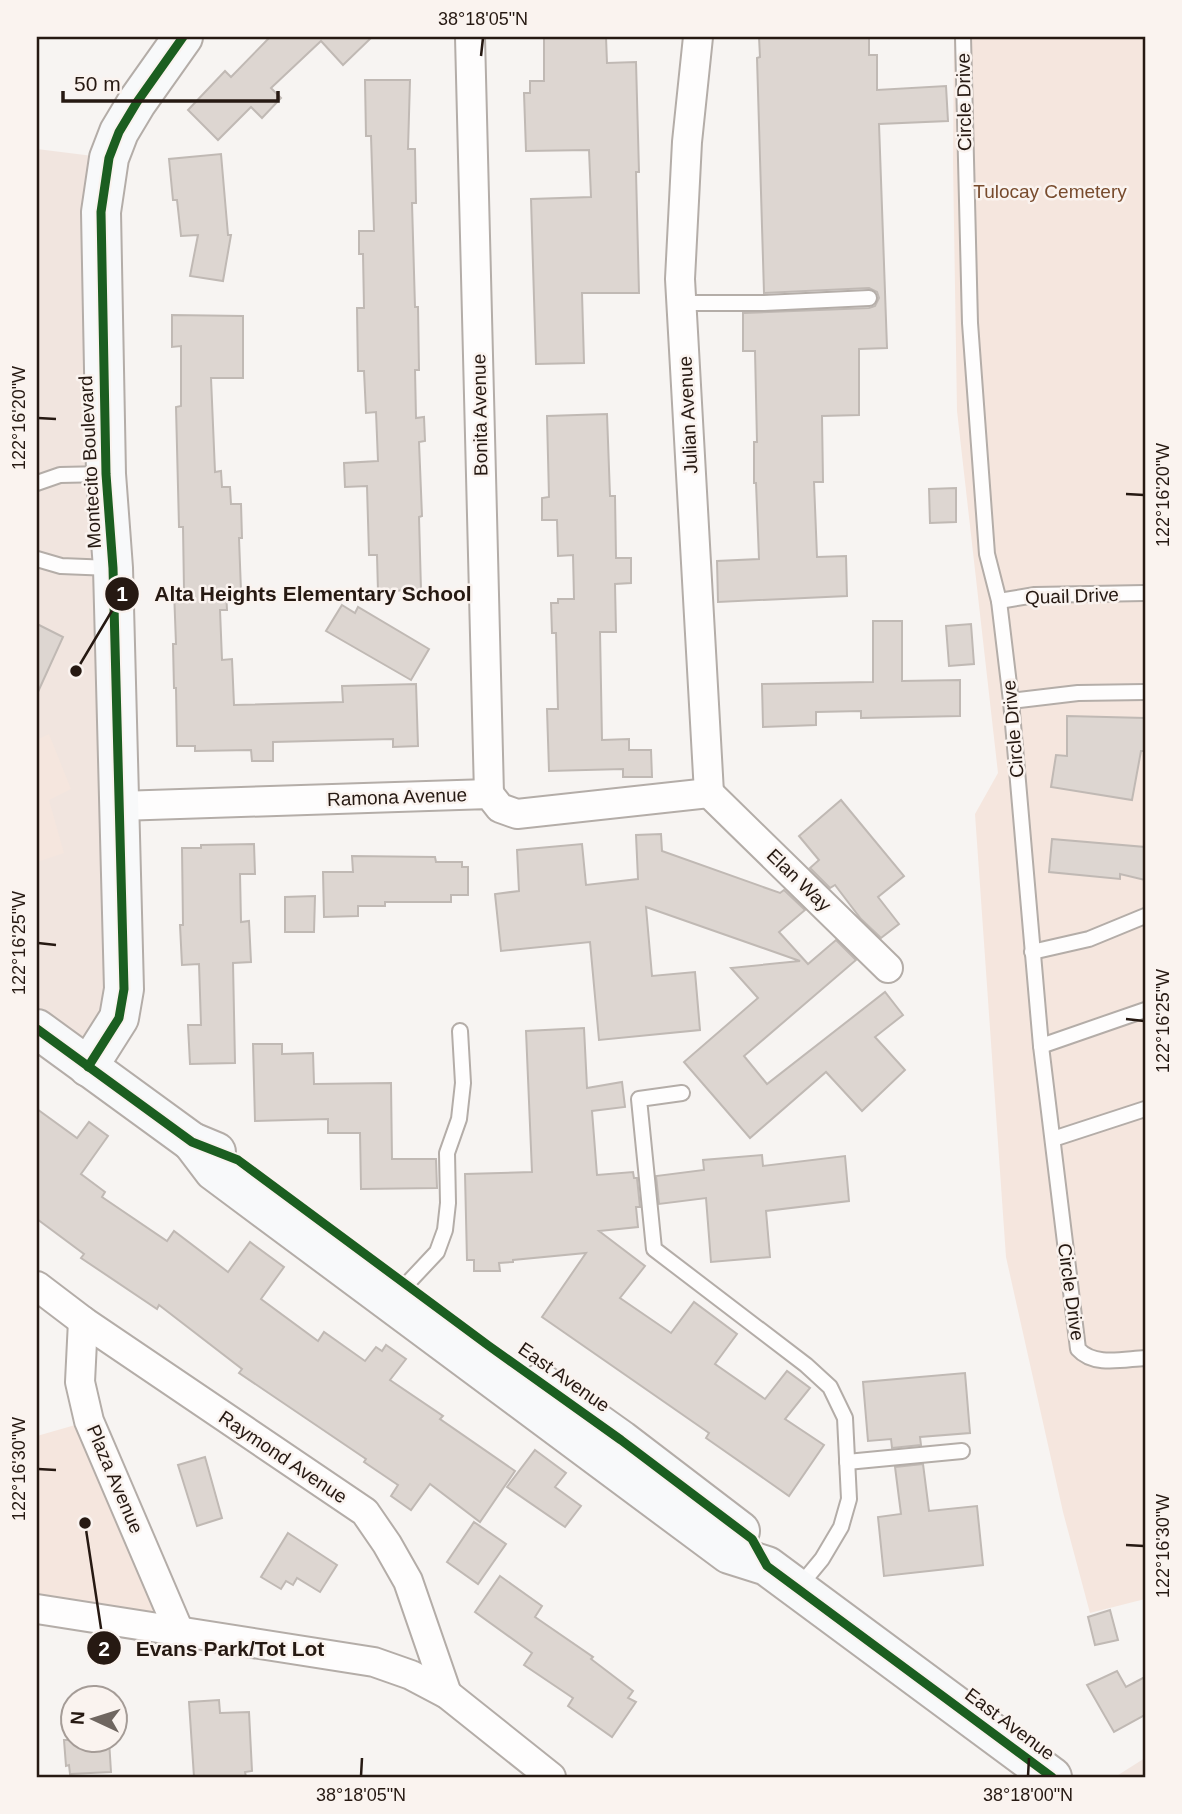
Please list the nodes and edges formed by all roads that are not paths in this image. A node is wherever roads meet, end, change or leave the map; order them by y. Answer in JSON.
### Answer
{"nodes":[{"id":1,"x":183,"y":37,"type":"edge"},
{"id":2,"x":470,"y":37,"type":"edge"},
{"id":3,"x":698,"y":37,"type":"edge"},
{"id":4,"x":963,"y":37,"type":"edge"},
{"id":5,"x":869,"y":298,"type":"dead end"},
{"id":6,"x":682,"y":303,"type":"junction"},
{"id":7,"x":106,"y":474,"type":"junction"},
{"id":8,"x":37,"y":482,"type":"edge"},
{"id":9,"x":37,"y":559,"type":"edge"},
{"id":10,"x":113,"y":568,"type":"junction"},
{"id":11,"x":1145,"y":593,"type":"edge"},
{"id":12,"x":999,"y":601,"type":"junction"},
{"id":13,"x":1145,"y":692,"type":"edge"},
{"id":14,"x":1012,"y":701,"type":"junction"},
{"id":15,"x":709,"y":793,"type":"junction"},
{"id":16,"x":489,"y":794,"type":"junction"},
{"id":17,"x":119,"y":806,"type":"junction"},
{"id":18,"x":1145,"y":916,"type":"edge"},
{"id":19,"x":1032,"y":952,"type":"junction"},
{"id":20,"x":888,"y":968,"type":"dead end"},
{"id":21,"x":1145,"y":1010,"type":"edge"},
{"id":22,"x":37,"y":1029,"type":"edge"},
{"id":23,"x":460,"y":1031,"type":"dead end"},
{"id":24,"x":1041,"y":1045,"type":"junction"},
{"id":25,"x":89,"y":1068,"type":"junction"},
{"id":26,"x":682,"y":1093,"type":"dead end"},
{"id":27,"x":1145,"y":1109,"type":"edge"},
{"id":28,"x":1053,"y":1139,"type":"junction"},
{"id":29,"x":192,"y":1142,"type":"junction"},
{"id":30,"x":406,"y":1285,"type":"junction"},
{"id":31,"x":37,"y":1286,"type":"edge"},
{"id":32,"x":83,"y":1321,"type":"junction"},
{"id":33,"x":1145,"y":1358,"type":"edge"},
{"id":34,"x":962,"y":1451,"type":"dead end"},
{"id":35,"x":847,"y":1462,"type":"junction"},
{"id":36,"x":767,"y":1566,"type":"junction"},
{"id":37,"x":798,"y":1589,"type":"junction"},
{"id":38,"x":37,"y":1609,"type":"edge"},
{"id":39,"x":179,"y":1631,"type":"junction"},
{"id":40,"x":447,"y":1694,"type":"junction"},
{"id":41,"x":551,"y":1777,"type":"edge"},
{"id":42,"x":1052,"y":1777,"type":"edge"}],
"edges":[{"from":1,"to":7,"type":"street","name":"Montecito Boulevard"},
{"from":2,"to":16,"type":"street","name":"Bonita Avenue"},
{"from":3,"to":6,"type":"street","name":"Julian Avenue"},
{"from":4,"to":12,"type":"lane","name":"Circle Drive"},
{"from":5,"to":6,"type":"lane"},
{"from":6,"to":15,"type":"street","name":"Julian Avenue"},
{"from":7,"to":8,"type":"lane"},
{"from":7,"to":10,"type":"street","name":"Montecito Boulevard"},
{"from":9,"to":10,"type":"lane"},
{"from":10,"to":17,"type":"street","name":"Montecito Boulevard"},
{"from":11,"to":12,"type":"lane","name":"Quail Drive"},
{"from":12,"to":14,"type":"lane","name":"Circle Drive"},
{"from":13,"to":14,"type":"lane"},
{"from":14,"to":19,"type":"lane","name":"Circle Drive"},
{"from":15,"to":16,"type":"street","name":"Ramona Avenue"},
{"from":15,"to":20,"type":"street","name":"Elan Way"},
{"from":16,"to":17,"type":"street","name":"Ramona Avenue"},
{"from":17,"to":25,"type":"street","name":"Montecito Boulevard"},
{"from":18,"to":19,"type":"lane"},
{"from":19,"to":24,"type":"lane","name":"Circle Drive"},
{"from":21,"to":24,"type":"lane"},
{"from":22,"to":25,"type":"street","name":"East Avenue"},
{"from":23,"to":30,"type":"lane"},
{"from":24,"to":28,"type":"lane","name":"Circle Drive"},
{"from":25,"to":29,"type":"street","name":"East Avenue"},
{"from":26,"to":35,"type":"lane"},
{"from":27,"to":28,"type":"lane"},
{"from":28,"to":33,"type":"lane","name":"Circle Drive"},
{"from":29,"to":30,"type":"street","name":"East Avenue"},
{"from":29,"to":36,"type":"street","name":"East Avenue"},
{"from":30,"to":36,"type":"street","name":"East Avenue"},
{"from":31,"to":32,"type":"street","name":"Raymond Avenue"},
{"from":32,"to":39,"type":"street","name":"Plaza Avenue"},
{"from":32,"to":40,"type":"street","name":"Raymond Avenue"},
{"from":34,"to":35,"type":"lane"},
{"from":35,"to":37,"type":"lane"},
{"from":36,"to":37,"type":"street","name":"East Avenue"},
{"from":37,"to":42,"type":"street","name":"East Avenue"},
{"from":38,"to":39,"type":"street"},
{"from":39,"to":40,"type":"street"},
{"from":40,"to":41,"type":"street"}]}
